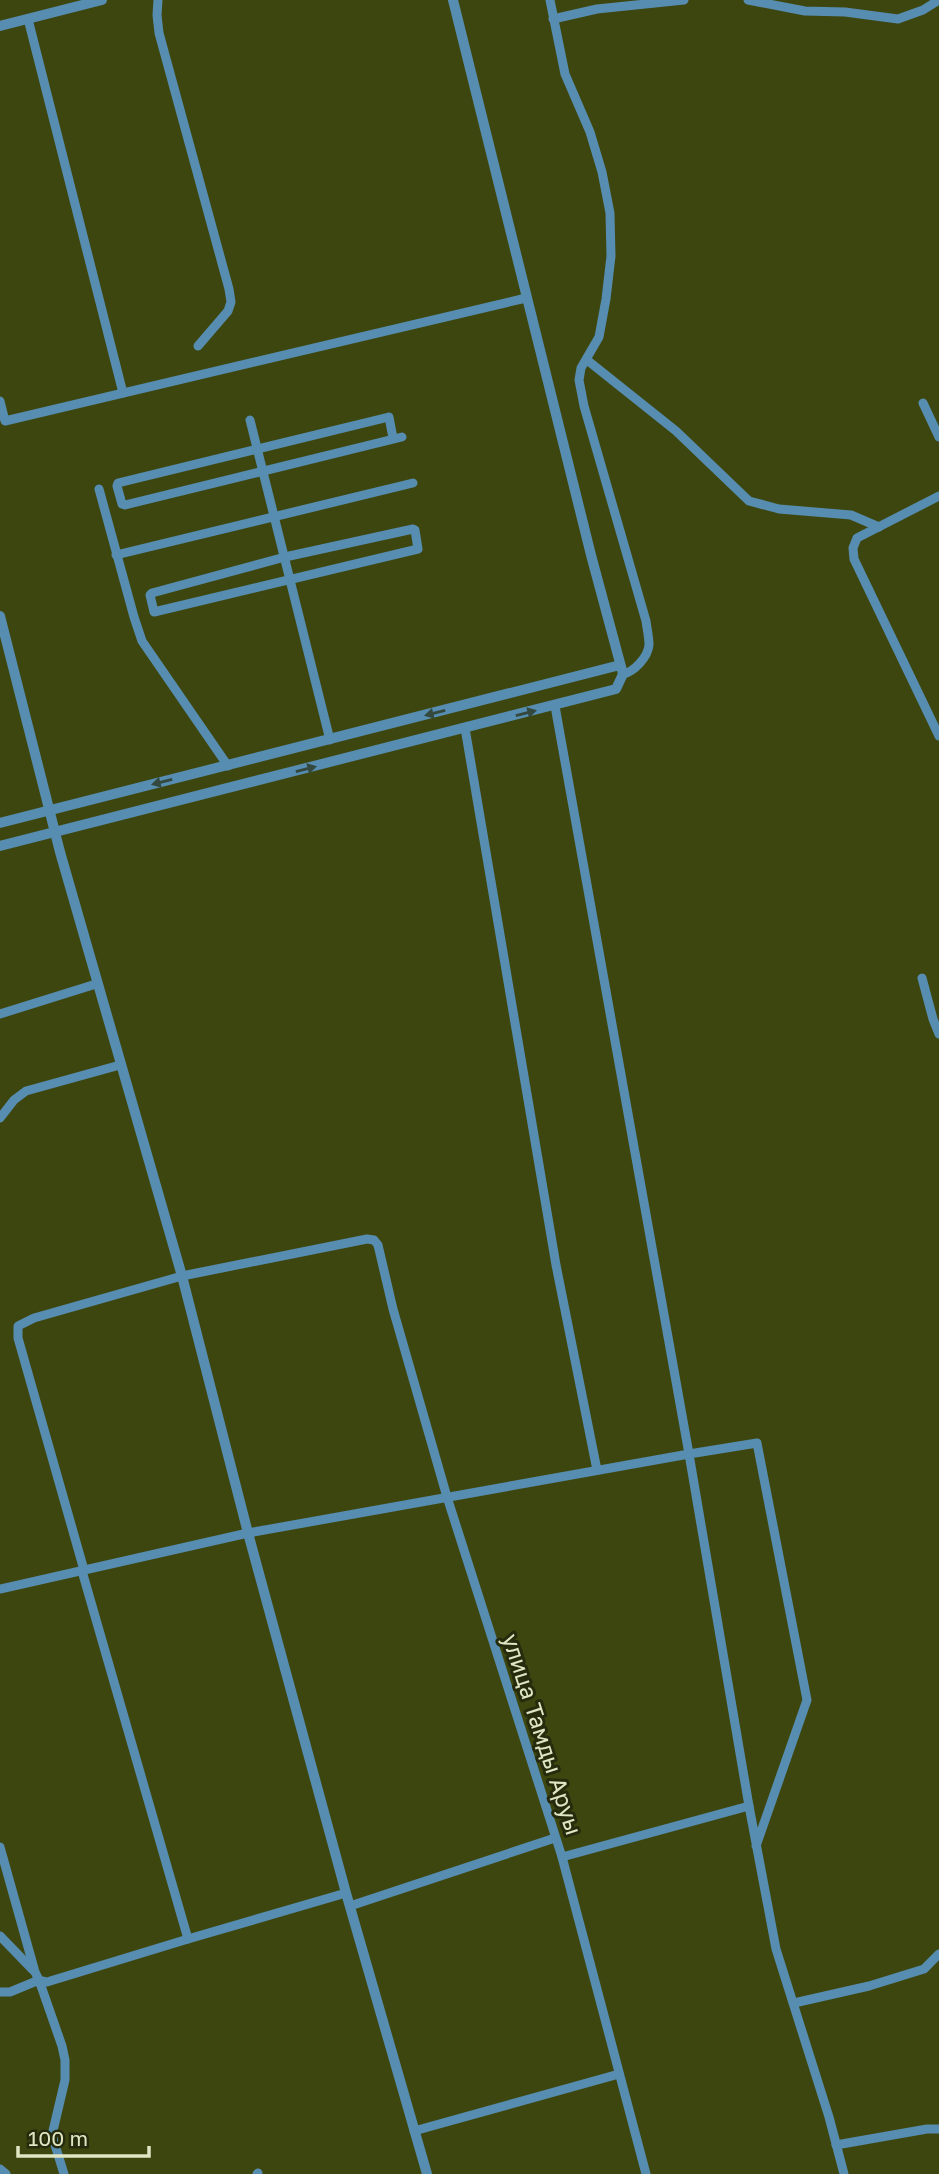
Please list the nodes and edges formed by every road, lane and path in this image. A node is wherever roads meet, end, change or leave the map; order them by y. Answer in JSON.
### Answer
{"nodes":[{"id":1,"x":102,"y":0,"type":"edge"},
{"id":2,"x":158,"y":0,"type":"edge"},
{"id":3,"x":453,"y":0,"type":"edge"},
{"id":4,"x":550,"y":0,"type":"edge"},
{"id":5,"x":684,"y":0,"type":"edge"},
{"id":6,"x":748,"y":0,"type":"edge"},
{"id":7,"x":939,"y":0,"type":"edge"},
{"id":8,"x":28,"y":19,"type":"junction"},
{"id":9,"x":553,"y":19,"type":"junction"},
{"id":10,"x":0,"y":26,"type":"edge"},
{"id":11,"x":526,"y":298,"type":"junction"},
{"id":12,"x":198,"y":345,"type":"dead end"},
{"id":13,"x":587,"y":360,"type":"junction"},
{"id":14,"x":123,"y":393,"type":"junction"},
{"id":15,"x":0,"y":401,"type":"edge"},
{"id":16,"x":923,"y":403,"type":"dead end"},
{"id":17,"x":250,"y":419,"type":"dead end"},
{"id":18,"x":3,"y":422,"type":"edge"},
{"id":19,"x":939,"y":437,"type":"edge"},
{"id":20,"x":257,"y":450,"type":"junction"},
{"id":21,"x":262,"y":471,"type":"junction"},
{"id":22,"x":413,"y":483,"type":"dead end"},
{"id":23,"x":99,"y":489,"type":"dead end"},
{"id":24,"x":939,"y":496,"type":"edge"},
{"id":25,"x":275,"y":516,"type":"junction"},
{"id":26,"x":878,"y":527,"type":"junction"},
{"id":27,"x":116,"y":555,"type":"junction"},
{"id":28,"x":285,"y":557,"type":"junction"},
{"id":29,"x":290,"y":578,"type":"junction"},
{"id":30,"x":0,"y":616,"type":"edge"},
{"id":31,"x":621,"y":670,"type":"junction"},
{"id":32,"x":555,"y":706,"type":"junction"},
{"id":33,"x":465,"y":728,"type":"junction"},
{"id":34,"x":939,"y":736,"type":"edge"},
{"id":35,"x":330,"y":740,"type":"junction"},
{"id":36,"x":228,"y":766,"type":"junction"},
{"id":37,"x":49,"y":811,"type":"junction"},
{"id":38,"x":0,"y":823,"type":"edge"},
{"id":39,"x":73,"y":827,"type":"junction"},
{"id":40,"x":54,"y":832,"type":"junction"},
{"id":41,"x":34,"y":837,"type":"junction"},
{"id":42,"x":0,"y":846,"type":"edge"},
{"id":43,"x":60,"y":852,"type":"junction"},
{"id":44,"x":922,"y":978,"type":"dead end"},
{"id":45,"x":96,"y":984,"type":"junction"},
{"id":46,"x":0,"y":1014,"type":"edge"},
{"id":47,"x":939,"y":1034,"type":"edge"},
{"id":48,"x":120,"y":1065,"type":"junction"},
{"id":49,"x":0,"y":1118,"type":"edge"},
{"id":50,"x":182,"y":1276,"type":"junction"},
{"id":51,"x":689,"y":1454,"type":"junction"},
{"id":52,"x":597,"y":1470,"type":"junction"},
{"id":53,"x":447,"y":1497,"type":"junction"},
{"id":54,"x":248,"y":1533,"type":"junction"},
{"id":55,"x":83,"y":1571,"type":"junction"},
{"id":56,"x":0,"y":1589,"type":"edge"},
{"id":57,"x":749,"y":1806,"type":"junction"},
{"id":58,"x":555,"y":1838,"type":"junction"},
{"id":59,"x":756,"y":1846,"type":"junction"},
{"id":60,"x":0,"y":1847,"type":"edge"},
{"id":61,"x":562,"y":1857,"type":"junction"},
{"id":62,"x":346,"y":1893,"type":"junction"},
{"id":63,"x":350,"y":1906,"type":"junction"},
{"id":64,"x":0,"y":1936,"type":"edge"},
{"id":65,"x":188,"y":1938,"type":"junction"},
{"id":66,"x":939,"y":1954,"type":"edge"},
{"id":67,"x":37,"y":1976,"type":"junction"},
{"id":68,"x":0,"y":1993,"type":"edge"},
{"id":69,"x":794,"y":2003,"type":"junction"},
{"id":70,"x":619,"y":2074,"type":"junction"},
{"id":71,"x":939,"y":2129,"type":"edge"},
{"id":72,"x":414,"y":2131,"type":"junction"},
{"id":73,"x":836,"y":2145,"type":"junction"},
{"id":74,"x":0,"y":2169,"type":"edge"},
{"id":75,"x":6,"y":2174,"type":"edge"},
{"id":76,"x":64,"y":2174,"type":"edge"},
{"id":77,"x":427,"y":2174,"type":"edge"},
{"id":78,"x":646,"y":2174,"type":"edge"},
{"id":79,"x":844,"y":2174,"type":"edge"}],
"edges":[{"from":1,"to":8,"type":"street"},
{"from":2,"to":12,"type":"street"},
{"from":3,"to":11,"type":"street"},
{"from":4,"to":9,"type":"street"},
{"from":5,"to":9,"type":"street"},
{"from":6,"to":7,"type":"street"},
{"from":8,"to":10,"type":"street"},
{"from":8,"to":14,"type":"street"},
{"from":9,"to":13,"type":"street"},
{"from":11,"to":14,"type":"street"},
{"from":11,"to":31,"type":"street"},
{"from":13,"to":26,"type":"street"},
{"from":13,"to":31,"type":"street"},
{"from":14,"to":18,"type":"street"},
{"from":15,"to":18,"type":"street"},
{"from":16,"to":19,"type":"street"},
{"from":17,"to":20,"type":"street"},
{"from":20,"to":21,"type":"street"},
{"from":20,"to":21,"type":"street"},
{"from":20,"to":21,"type":"street"},
{"from":21,"to":25,"type":"street"},
{"from":22,"to":25,"type":"street"},
{"from":23,"to":27,"type":"street"},
{"from":24,"to":26,"type":"street"},
{"from":25,"to":27,"type":"street"},
{"from":25,"to":28,"type":"street"},
{"from":26,"to":34,"type":"street"},
{"from":27,"to":36,"type":"street"},
{"from":28,"to":29,"type":"street"},
{"from":28,"to":29,"type":"street"},
{"from":28,"to":29,"type":"street"},
{"from":29,"to":35,"type":"street"},
{"from":30,"to":37,"type":"street"},
{"from":31,"to":32,"type":"street"},
{"from":31,"to":35,"type":"street","one_way":true},
{"from":33,"to":32,"type":"street","one_way":true},
{"from":32,"to":51,"type":"street"},
{"from":39,"to":33,"type":"street","one_way":true},
{"from":33,"to":52,"type":"street"},
{"from":35,"to":36,"type":"street"},
{"from":36,"to":37,"type":"street","one_way":true},
{"from":37,"to":38,"type":"street"},
{"from":37,"to":40,"type":"street"},
{"from":39,"to":40,"type":"street"},
{"from":39,"to":43,"type":"street"},
{"from":40,"to":41,"type":"street"},
{"from":40,"to":43,"type":"street"},
{"from":41,"to":42,"type":"street"},
{"from":41,"to":43,"type":"street"},
{"from":43,"to":45,"type":"street"},
{"from":44,"to":47,"type":"street"},
{"from":45,"to":46,"type":"street"},
{"from":45,"to":48,"type":"street"},
{"from":48,"to":49,"type":"street"},
{"from":48,"to":50,"type":"street"},
{"from":50,"to":53,"type":"street","name":"улица Тамды Аруы"},
{"from":50,"to":54,"type":"street"},
{"from":50,"to":55,"type":"street"},
{"from":51,"to":52,"type":"street"},
{"from":51,"to":57,"type":"street"},
{"from":51,"to":59,"type":"street"},
{"from":52,"to":53,"type":"street"},
{"from":53,"to":54,"type":"street"},
{"from":53,"to":58,"type":"street","name":"улица Тамды Аруы"},
{"from":54,"to":55,"type":"street"},
{"from":54,"to":62,"type":"street"},
{"from":55,"to":56,"type":"street"},
{"from":55,"to":65,"type":"street"},
{"from":57,"to":59,"type":"street"},
{"from":57,"to":61,"type":"street"},
{"from":58,"to":61,"type":"street","name":"улица Тамды Аруы"},
{"from":58,"to":63,"type":"street"},
{"from":59,"to":69,"type":"street"},
{"from":60,"to":67,"type":"street"},
{"from":61,"to":70,"type":"street","name":"улица Тамды Аруы"},
{"from":62,"to":63,"type":"street"},
{"from":62,"to":65,"type":"street"},
{"from":63,"to":72,"type":"street"},
{"from":64,"to":67,"type":"street"},
{"from":65,"to":67,"type":"street"},
{"from":66,"to":69,"type":"street"},
{"from":67,"to":68,"type":"street"},
{"from":67,"to":76,"type":"street"},
{"from":69,"to":73,"type":"street"},
{"from":70,"to":72,"type":"street"},
{"from":70,"to":78,"type":"street","name":"улица Тамды Аруы"},
{"from":71,"to":73,"type":"street"},
{"from":72,"to":77,"type":"street"},
{"from":73,"to":79,"type":"street"},
{"from":74,"to":75,"type":"street"}]}
